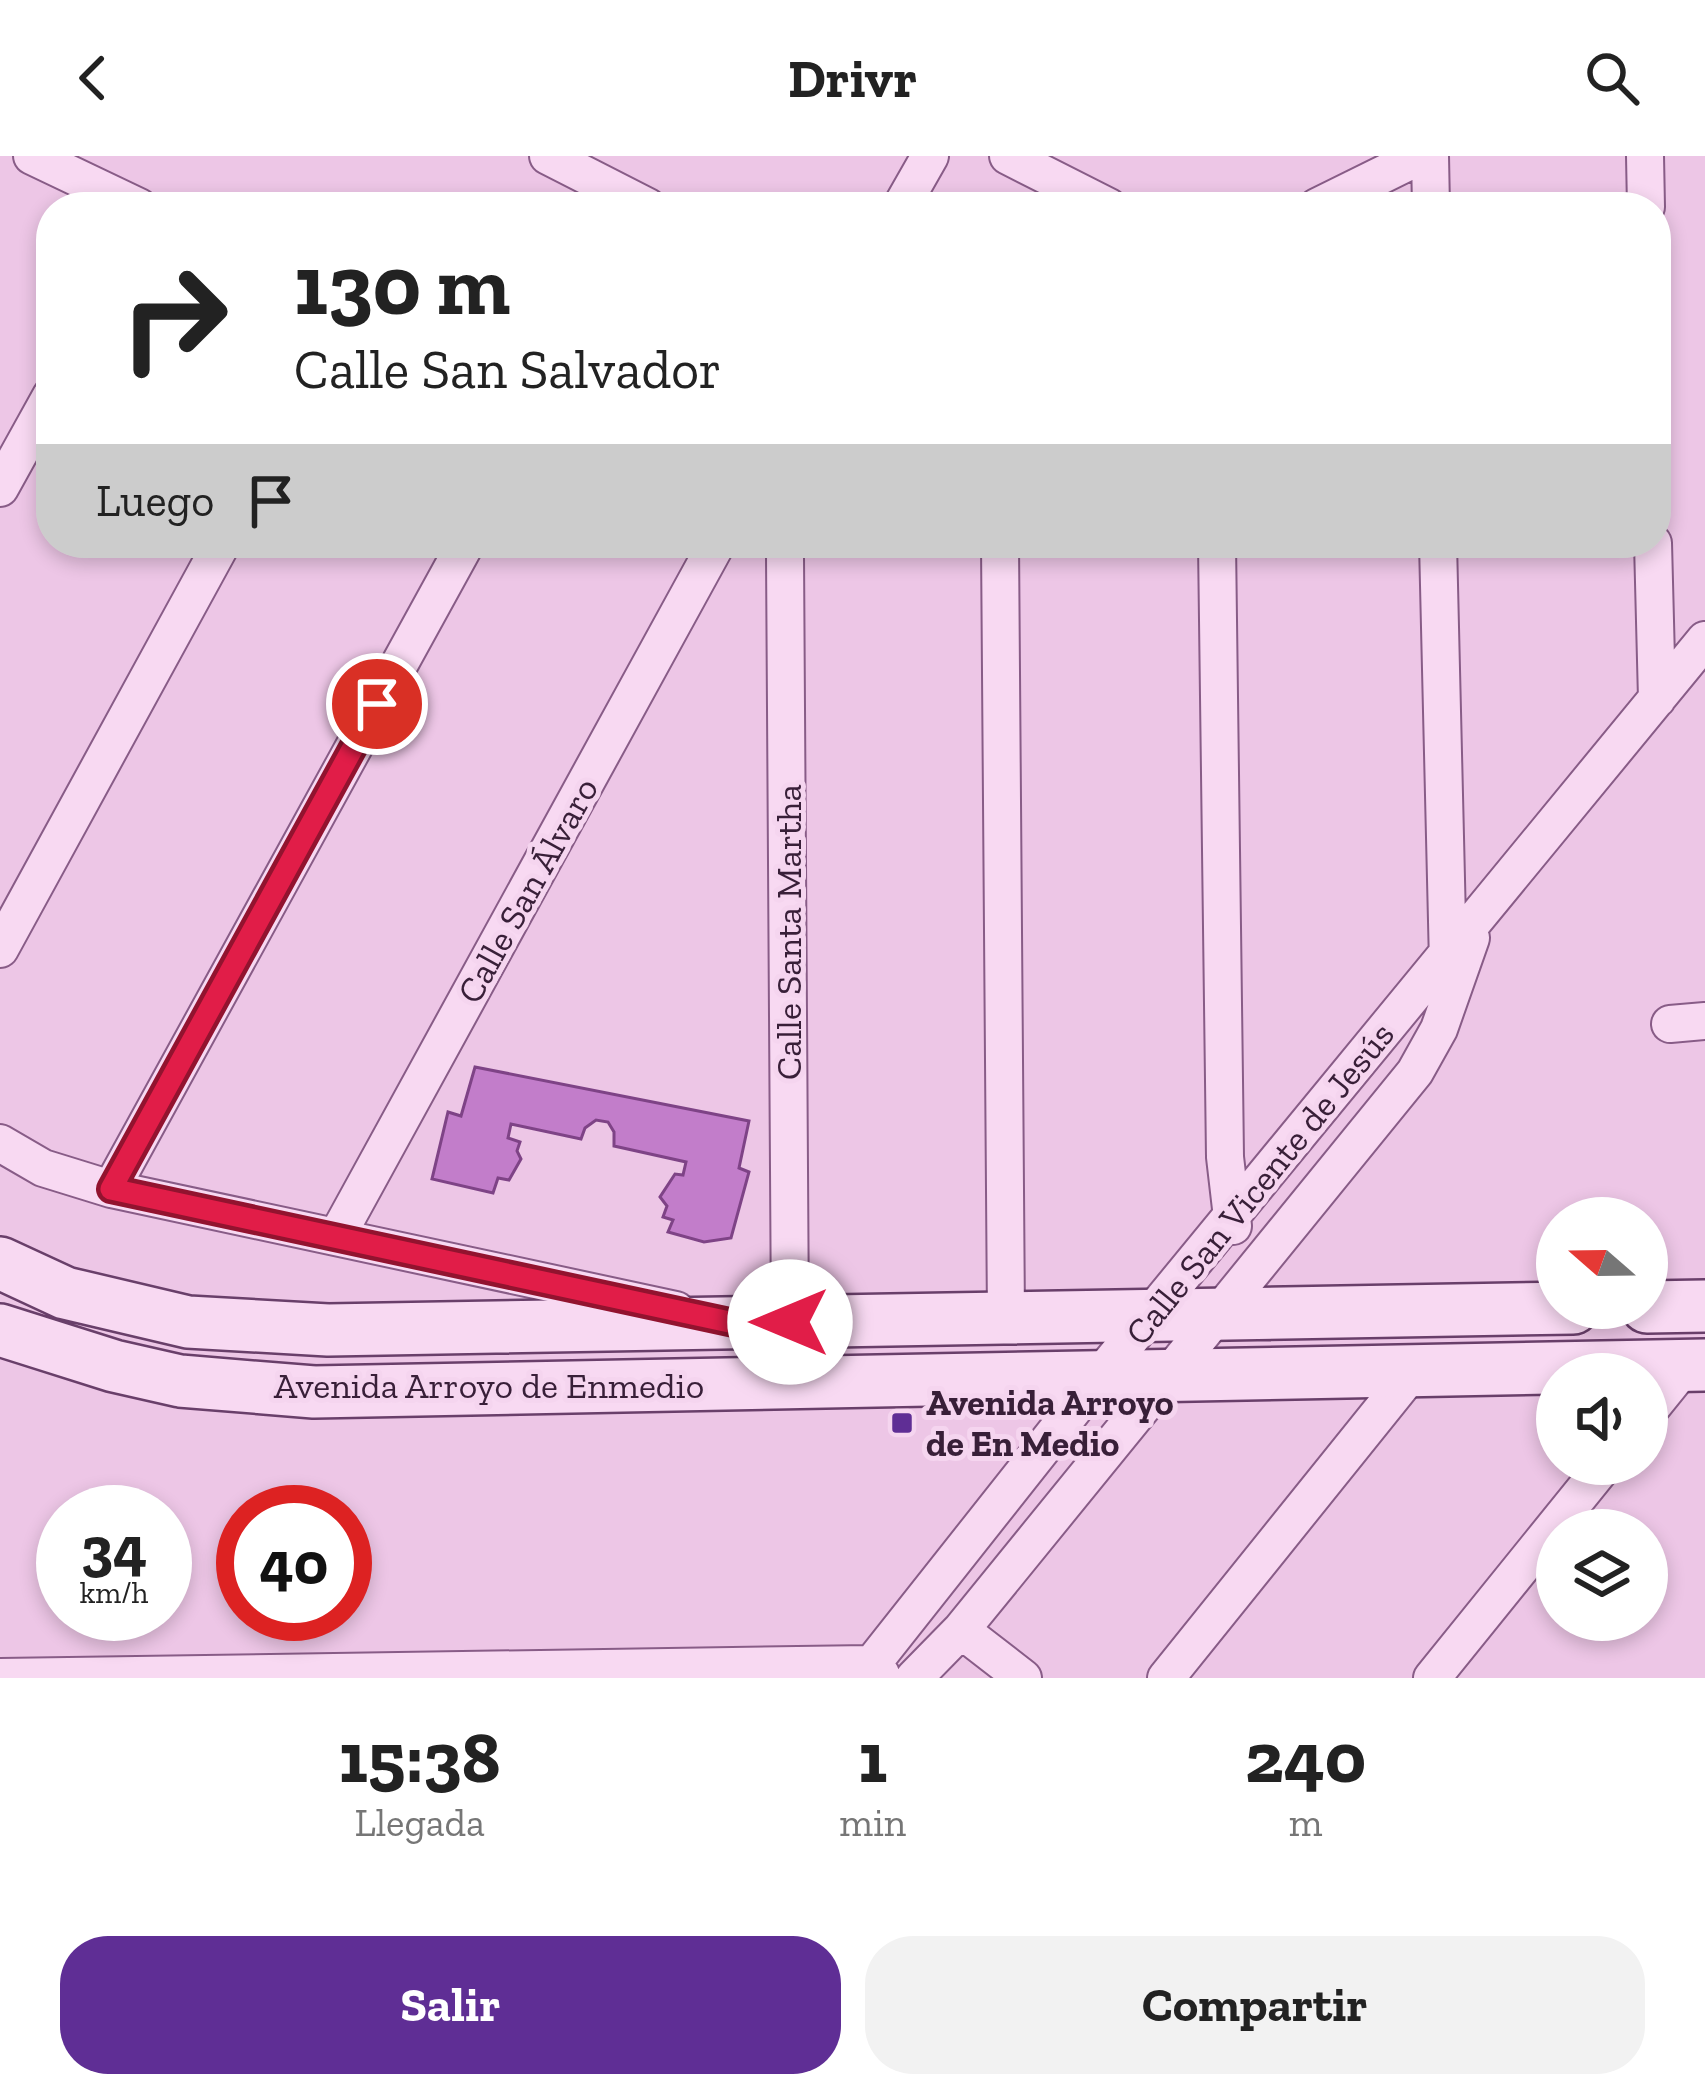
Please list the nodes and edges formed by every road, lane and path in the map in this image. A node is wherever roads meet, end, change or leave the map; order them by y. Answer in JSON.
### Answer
{"nodes":[{"id":1,"x":32,"y":156,"type":"edge"},
{"id":2,"x":548,"y":156,"type":"edge"},
{"id":3,"x":930,"y":156,"type":"edge"},
{"id":4,"x":1008,"y":156,"type":"edge"},
{"id":5,"x":1420,"y":156,"type":"edge"},
{"id":6,"x":1430,"y":156,"type":"edge"},
{"id":7,"x":1645,"y":156,"type":"edge"},
{"id":8,"x":108,"y":192,"type":"edge"},
{"id":9,"x":619,"y":192,"type":"edge"},
{"id":10,"x":910,"y":192,"type":"edge"},
{"id":11,"x":1079,"y":192,"type":"edge"},
{"id":12,"x":1347,"y":192,"type":"edge"},
{"id":13,"x":1431,"y":192,"type":"edge"},
{"id":14,"x":1646,"y":192,"type":"edge"},
{"id":15,"x":36,"y":423,"type":"edge"},
{"id":16,"x":0,"y":488,"type":"edge"},
{"id":17,"x":214,"y":558,"type":"edge"},
{"id":18,"x":458,"y":558,"type":"edge"},
{"id":19,"x":709,"y":558,"type":"edge"},
{"id":20,"x":785,"y":558,"type":"edge"},
{"id":21,"x":1000,"y":558,"type":"edge"},
{"id":22,"x":1217,"y":558,"type":"edge"},
{"id":23,"x":1438,"y":558,"type":"edge"},
{"id":24,"x":1653,"y":558,"type":"edge"},
{"id":25,"x":1705,"y":640,"type":"edge"},
{"id":26,"x":1657,"y":699,"type":"junction"},
{"id":27,"x":1479,"y":914,"type":"junction"},
{"id":28,"x":0,"y":949,"type":"edge"},
{"id":29,"x":1447,"y":955,"type":"junction"},
{"id":30,"x":1452,"y":997,"type":"junction"},
{"id":31,"x":0,"y":1143,"type":"edge"},
{"id":32,"x":111,"y":1189,"type":"junction"},
{"id":33,"x":1232,"y":1217,"type":"junction"},
{"id":34,"x":337,"y":1236,"type":"junction"},
{"id":35,"x":0,"y":1263,"type":"edge"},
{"id":36,"x":1231,"y":1299,"type":"junction"},
{"id":37,"x":1668,"y":1306,"type":"edge"},
{"id":38,"x":1705,"y":1306,"type":"edge"},
{"id":39,"x":1536,"y":1307,"type":"edge"},
{"id":40,"x":1150,"y":1316,"type":"junction"},
{"id":41,"x":1006,"y":1318,"type":"junction"},
{"id":42,"x":790,"y":1322,"type":"junction"},
{"id":43,"x":734,"y":1323,"type":"junction"},
{"id":44,"x":0,"y":1330,"type":"edge"},
{"id":45,"x":1695,"y":1366,"type":"edge"},
{"id":46,"x":1413,"y":1371,"type":"junction"},
{"id":47,"x":1171,"y":1376,"type":"junction"},
{"id":48,"x":1099,"y":1377,"type":"junction"},
{"id":49,"x":1668,"y":1392,"type":"edge"},
{"id":50,"x":1588,"y":1485,"type":"edge"},
{"id":51,"x":961,"y":1630,"type":"junction"},
{"id":52,"x":872,"y":1673,"type":"edge"},
{"id":53,"x":0,"y":1677,"type":"edge"},
{"id":54,"x":914,"y":1678,"type":"edge"},
{"id":55,"x":1023,"y":1678,"type":"edge"},
{"id":56,"x":1166,"y":1678,"type":"edge"},
{"id":57,"x":1432,"y":1678,"type":"edge"}],
"edges":[{"from":1,"to":8,"type":"street"},
{"from":2,"to":9,"type":"street"},
{"from":3,"to":10,"type":"street"},
{"from":4,"to":11,"type":"street"},
{"from":5,"to":12,"type":"street"},
{"from":6,"to":13,"type":"street"},
{"from":7,"to":14,"type":"street"},
{"from":15,"to":16,"type":"street"},
{"from":17,"to":28,"type":"street"},
{"from":18,"to":32,"type":"street"},
{"from":19,"to":34,"type":"street","name":"Calle San Álvaro"},
{"from":20,"to":42,"type":"street","name":"Calle Santa Martha"},
{"from":21,"to":41,"type":"street"},
{"from":22,"to":33,"type":"street"},
{"from":23,"to":29,"type":"street"},
{"from":24,"to":26,"type":"street"},
{"from":25,"to":26,"type":"street","name":"Calle San Vicente de Jesús"},
{"from":26,"to":27,"type":"street","name":"Calle San Vicente de Jesús"},
{"from":27,"to":29,"type":"street","name":"Calle San Vicente de Jesús"},
{"from":27,"to":30,"type":"street","name":"Calle San Vicente de Jesús"},
{"from":29,"to":30,"type":"street"},
{"from":29,"to":33,"type":"street","name":"Calle San Vicente de Jesús"},
{"from":30,"to":36,"type":"street","name":"Calle San Vicente de Jesús"},
{"from":31,"to":32,"type":"street"},
{"from":32,"to":34,"type":"street"},
{"from":33,"to":36,"type":"street"},
{"from":33,"to":40,"type":"street","name":"Calle San Vicente de Jesús"},
{"from":34,"to":43,"type":"street"},
{"from":35,"to":43,"type":"street","name":"Avenida Arroyo de Enmedio"},
{"from":36,"to":39,"type":"street","name":"Avenida Arroyo de Enmedio"},
{"from":36,"to":40,"type":"street","name":"Avenida Arroyo de Enmedio"},
{"from":36,"to":47,"type":"street","name":"Calle San Vicente de Jesús"},
{"from":37,"to":38,"type":"street"},
{"from":40,"to":41,"type":"street","name":"Avenida Arroyo de Enmedio"},
{"from":40,"to":48,"type":"street","name":"Calle San Vicente de Jesús"},
{"from":41,"to":42,"type":"street","name":"Avenida Arroyo de Enmedio"},
{"from":42,"to":43,"type":"street","name":"Avenida Arroyo de Enmedio"},
{"from":44,"to":48,"type":"street","name":"Avenida Arroyo de Enmedio"},
{"from":45,"to":46,"type":"street","name":"Avenida Arroyo de Enmedio"},
{"from":45,"to":49,"type":"street"},
{"from":46,"to":47,"type":"street","name":"Avenida Arroyo de Enmedio"},
{"from":46,"to":56,"type":"street"},
{"from":47,"to":48,"type":"street","name":"Avenida Arroyo de Enmedio"},
{"from":47,"to":51,"type":"street","name":"Calle San Vicente de Jesús"},
{"from":48,"to":52,"type":"street","name":"Calle San Vicente de Jesús"},
{"from":50,"to":57,"type":"street"},
{"from":51,"to":54,"type":"street","name":"Calle San Vicente de Jesús"},
{"from":51,"to":55,"type":"street"},
{"from":52,"to":53,"type":"street"}]}
